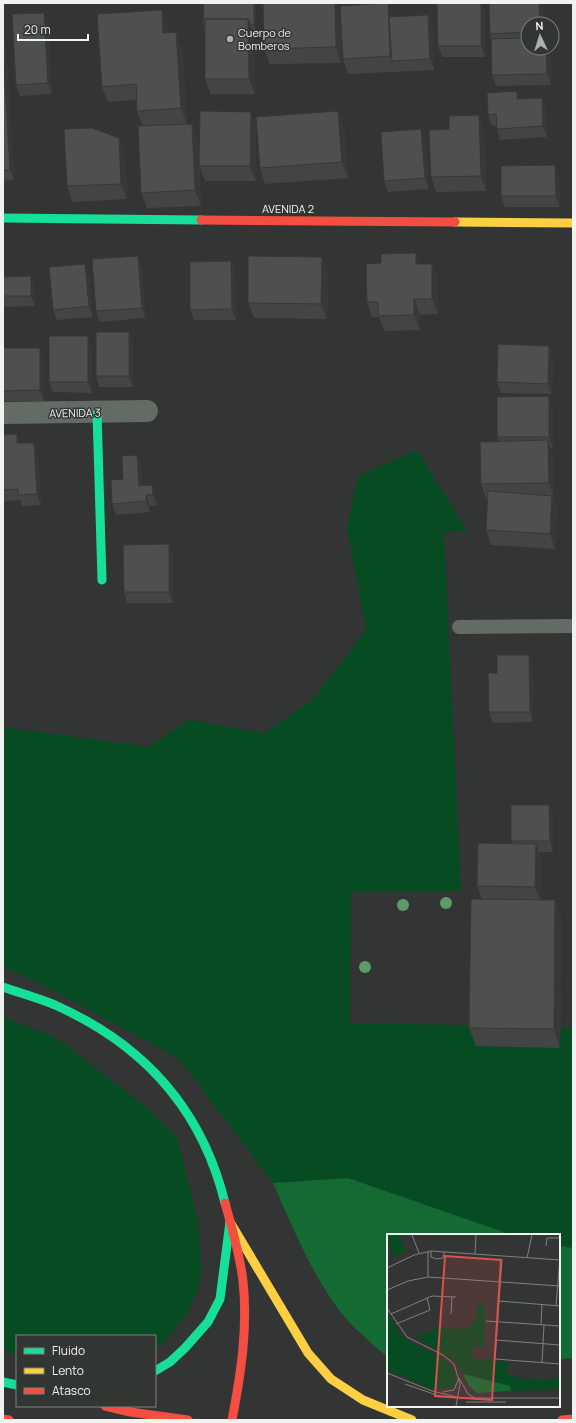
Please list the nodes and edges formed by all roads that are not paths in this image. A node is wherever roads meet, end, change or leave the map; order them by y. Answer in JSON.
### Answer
{"nodes":[{"id":1,"x":3,"y":218,"type":"edge"},
{"id":2,"x":573,"y":223,"type":"edge"},
{"id":3,"x":147,"y":411,"type":"dead end"},
{"id":4,"x":3,"y":413,"type":"edge"},
{"id":5,"x":97,"y":413,"type":"junction"},
{"id":6,"x":102,"y":580,"type":"dead end"},
{"id":7,"x":573,"y":626,"type":"edge"},
{"id":8,"x":459,"y":627,"type":"dead end"},
{"id":9,"x":3,"y":987,"type":"edge"},
{"id":10,"x":230,"y":1222,"type":"junction"},
{"id":11,"x":156,"y":1370,"type":"edge"},
{"id":12,"x":3,"y":1375,"type":"edge"},
{"id":13,"x":16,"y":1376,"type":"edge"},
{"id":14,"x":3,"y":1382,"type":"edge"},
{"id":15,"x":16,"y":1385,"type":"edge"},
{"id":16,"x":109,"y":1407,"type":"edge"},
{"id":17,"x":3,"y":1419,"type":"edge"},
{"id":18,"x":573,"y":1419,"type":"edge"},
{"id":19,"x":9,"y":1420,"type":"edge"},
{"id":20,"x":188,"y":1420,"type":"edge"},
{"id":21,"x":232,"y":1420,"type":"edge"},
{"id":22,"x":412,"y":1420,"type":"edge"},
{"id":23,"x":562,"y":1420,"type":"edge"}],
"edges":[{"from":1,"to":2,"type":"main road","name":"AVENIDA 2"},
{"from":3,"to":5,"type":"street","name":"AVENIDA 3"},
{"from":4,"to":5,"type":"street","name":"AVENIDA 3"},
{"from":5,"to":6,"type":"main road"},
{"from":7,"to":8,"type":"lane"},
{"from":9,"to":10,"type":"main road"},
{"from":10,"to":11,"type":"main road"},
{"from":10,"to":21,"type":"main road"},
{"from":10,"to":22,"type":"main road"},
{"from":12,"to":13,"type":"main road"},
{"from":14,"to":15,"type":"main road"},
{"from":16,"to":20,"type":"main road"},
{"from":17,"to":19,"type":"main road"},
{"from":18,"to":23,"type":"main road"}]}
